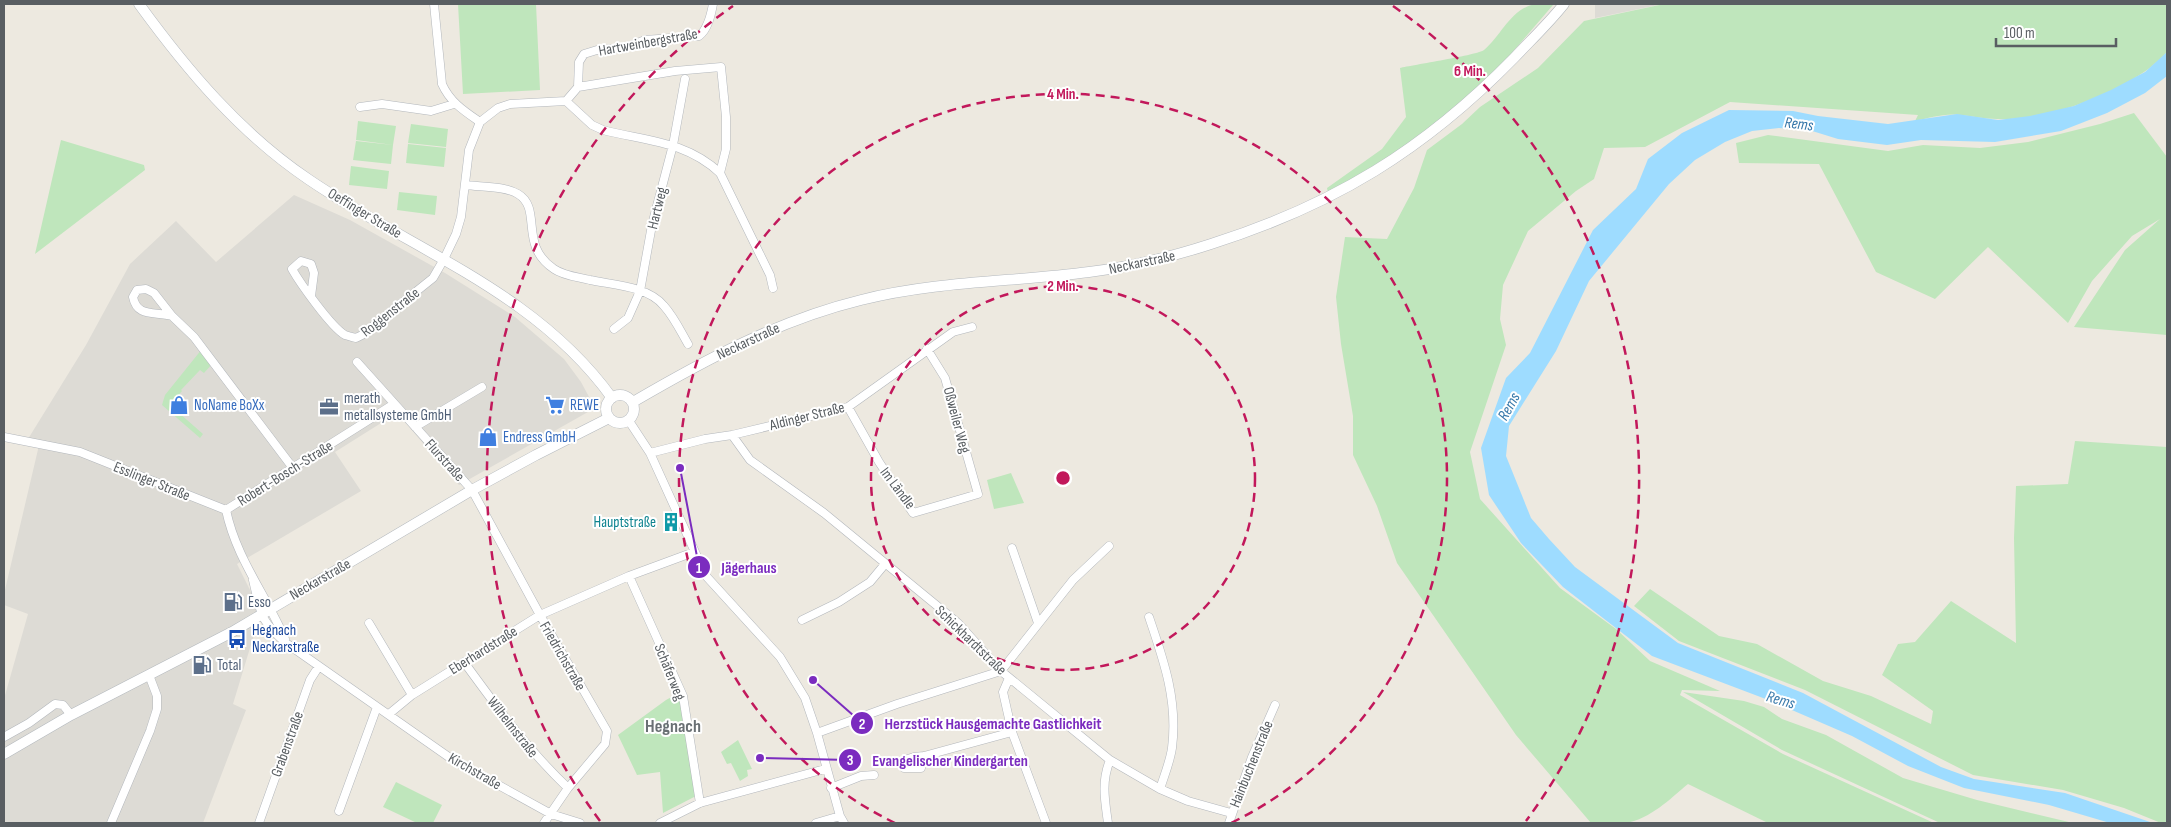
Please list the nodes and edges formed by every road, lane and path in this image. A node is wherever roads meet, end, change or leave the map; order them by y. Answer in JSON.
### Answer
{"nodes":[{"id":1,"x":138,"y":4,"type":"edge"},
{"id":2,"x":434,"y":4,"type":"edge"},
{"id":3,"x":713,"y":4,"type":"edge"},
{"id":4,"x":1564,"y":4,"type":"edge"},
{"id":5,"x":685,"y":79,"type":"dead end"},
{"id":6,"x":578,"y":87,"type":"junction"},
{"id":7,"x":566,"y":100,"type":"junction"},
{"id":8,"x":454,"y":104,"type":"junction"},
{"id":9,"x":360,"y":107,"type":"dead end"},
{"id":10,"x":480,"y":122,"type":"junction"},
{"id":11,"x":673,"y":145,"type":"junction"},
{"id":12,"x":720,"y":173,"type":"junction"},
{"id":13,"x":466,"y":185,"type":"junction"},
{"id":14,"x":444,"y":259,"type":"junction"},
{"id":15,"x":773,"y":288,"type":"dead end"},
{"id":16,"x":640,"y":290,"type":"junction"},
{"id":17,"x":311,"y":296,"type":"dead end"},
{"id":18,"x":172,"y":316,"type":"junction"},
{"id":19,"x":972,"y":327,"type":"dead end"},
{"id":20,"x":614,"y":329,"type":"dead end"},
{"id":21,"x":688,"y":344,"type":"dead end"},
{"id":22,"x":927,"y":350,"type":"junction"},
{"id":23,"x":357,"y":362,"type":"dead end"},
{"id":24,"x":482,"y":387,"type":"dead end"},
{"id":25,"x":612,"y":398,"type":"junction"},
{"id":26,"x":633,"y":402,"type":"junction"},
{"id":27,"x":394,"y":404,"type":"junction"},
{"id":28,"x":848,"y":407,"type":"junction"},
{"id":29,"x":609,"y":418,"type":"junction"},
{"id":30,"x":629,"y":421,"type":"junction"},
{"id":31,"x":415,"y":427,"type":"junction"},
{"id":32,"x":732,"y":435,"type":"junction"},
{"id":33,"x":4,"y":437,"type":"edge"},
{"id":34,"x":650,"y":453,"type":"junction"},
{"id":35,"x":293,"y":468,"type":"junction"},
{"id":36,"x":472,"y":490,"type":"junction"},
{"id":37,"x":978,"y":494,"type":"joint"},
{"id":38,"x":226,"y":510,"type":"junction"},
{"id":39,"x":1109,"y":546,"type":"dead end"},
{"id":40,"x":1012,"y":548,"type":"dead end"},
{"id":41,"x":694,"y":552,"type":"junction"},
{"id":42,"x":885,"y":564,"type":"junction"},
{"id":43,"x":629,"y":576,"type":"junction"},
{"id":44,"x":253,"y":580,"type":"junction"},
{"id":45,"x":271,"y":608,"type":"junction"},
{"id":46,"x":261,"y":614,"type":"junction"},
{"id":47,"x":540,"y":615,"type":"junction"},
{"id":48,"x":1148,"y":617,"type":"dead end"},
{"id":49,"x":802,"y":620,"type":"dead end"},
{"id":50,"x":369,"y":623,"type":"dead end"},
{"id":51,"x":1038,"y":623,"type":"junction"},
{"id":52,"x":286,"y":643,"type":"junction"},
{"id":53,"x":464,"y":662,"type":"junction"},
{"id":54,"x":319,"y":666,"type":"junction"},
{"id":55,"x":1001,"y":671,"type":"junction"},
{"id":56,"x":149,"y":675,"type":"junction"},
{"id":57,"x":1010,"y":678,"type":"junction"},
{"id":58,"x":412,"y":695,"type":"junction"},
{"id":59,"x":1275,"y":705,"type":"dead end"},
{"id":60,"x":377,"y":707,"type":"junction"},
{"id":61,"x":389,"y":714,"type":"junction"},
{"id":62,"x":71,"y":716,"type":"junction"},
{"id":63,"x":1012,"y":732,"type":"junction"},
{"id":64,"x":817,"y":733,"type":"junction"},
{"id":65,"x":4,"y":737,"type":"edge"},
{"id":66,"x":4,"y":754,"type":"edge"},
{"id":67,"x":924,"y":756,"type":"dead end"},
{"id":68,"x":1110,"y":760,"type":"junction"},
{"id":69,"x":826,"y":770,"type":"junction"},
{"id":70,"x":874,"y":775,"type":"dead end"},
{"id":71,"x":568,"y":788,"type":"junction"},
{"id":72,"x":831,"y":788,"type":"junction"},
{"id":73,"x":1160,"y":789,"type":"junction"},
{"id":74,"x":700,"y":803,"type":"junction"},
{"id":75,"x":339,"y":811,"type":"dead end"},
{"id":76,"x":1231,"y":813,"type":"junction"},
{"id":77,"x":551,"y":814,"type":"junction"},
{"id":78,"x":840,"y":816,"type":"junction"},
{"id":79,"x":110,"y":823,"type":"edge"},
{"id":80,"x":259,"y":823,"type":"edge"},
{"id":81,"x":544,"y":823,"type":"edge"},
{"id":82,"x":580,"y":823,"type":"edge"},
{"id":83,"x":660,"y":823,"type":"edge"},
{"id":84,"x":816,"y":823,"type":"edge"},
{"id":85,"x":844,"y":823,"type":"edge"},
{"id":86,"x":1046,"y":823,"type":"edge"},
{"id":87,"x":1108,"y":823,"type":"edge"},
{"id":88,"x":1229,"y":823,"type":"edge"}],
"edges":[{"from":1,"to":14,"type":"main road","name":"Oeffinger Straße"},
{"from":2,"to":8,"type":"street"},
{"from":3,"to":6,"type":"street","name":"Hartweinbergstraße"},
{"from":4,"to":26,"type":"main road","name":"Neckarstraße"},
{"from":5,"to":11,"type":"street","name":"Hartweg"},
{"from":6,"to":7,"type":"street"},
{"from":6,"to":12,"type":"street"},
{"from":7,"to":10,"type":"street"},
{"from":7,"to":11,"type":"street"},
{"from":8,"to":9,"type":"street"},
{"from":8,"to":10,"type":"street"},
{"from":10,"to":13,"type":"street"},
{"from":11,"to":12,"type":"street"},
{"from":11,"to":16,"type":"street","name":"Hartweg"},
{"from":12,"to":15,"type":"street"},
{"from":13,"to":14,"type":"street"},
{"from":13,"to":16,"type":"street"},
{"from":14,"to":17,"type":"street","name":"Roggenstraße"},
{"from":14,"to":25,"type":"main road","name":"Oeffinger Straße"},
{"from":16,"to":20,"type":"street","name":"Hartweg"},
{"from":16,"to":21,"type":"street"},
{"from":18,"to":18,"type":"street"},
{"from":18,"to":35,"type":"street"},
{"from":19,"to":22,"type":"street","name":"Aldinger Straße"},
{"from":22,"to":28,"type":"street","name":"Aldinger Straße"},
{"from":22,"to":37,"type":"street","name":"Oßweiler Weg"},
{"from":23,"to":27,"type":"street","name":"Flurstraße"},
{"from":24,"to":31,"type":"street"},
{"from":25,"to":26,"type":"main road"},
{"from":25,"to":29,"type":"main road"},
{"from":26,"to":30,"type":"main road"},
{"from":27,"to":31,"type":"street","name":"Flurstraße"},
{"from":27,"to":35,"type":"street","name":"Robert-Bosch-Straße"},
{"from":28,"to":32,"type":"street","name":"Aldinger Straße"},
{"from":28,"to":37,"type":"street","name":"Im Ländle"},
{"from":29,"to":30,"type":"main road"},
{"from":29,"to":36,"type":"main road","name":"Neckarstraße"},
{"from":30,"to":34,"type":"street"},
{"from":31,"to":36,"type":"street","name":"Flurstraße"},
{"from":32,"to":34,"type":"street","name":"Aldinger Straße"},
{"from":32,"to":42,"type":"street","name":"Schickhardtstraße"},
{"from":33,"to":38,"type":"street","name":"Esslinger Straße"},
{"from":34,"to":41,"type":"street"},
{"from":35,"to":38,"type":"street","name":"Robert-Bosch-Straße"},
{"from":36,"to":45,"type":"main road","name":"Neckarstraße"},
{"from":36,"to":47,"type":"street","name":"Friedrichstraße"},
{"from":38,"to":44,"type":"street"},
{"from":39,"to":51,"type":"street"},
{"from":40,"to":51,"type":"street"},
{"from":41,"to":43,"type":"street","name":"Eberhardstraße"},
{"from":41,"to":64,"type":"street"},
{"from":42,"to":49,"type":"street"},
{"from":42,"to":55,"type":"street","name":"Schickhardtstraße"},
{"from":43,"to":47,"type":"street","name":"Eberhardstraße"},
{"from":43,"to":74,"type":"street","name":"Schäferweg"},
{"from":44,"to":45,"type":"street"},
{"from":44,"to":46,"type":"street"},
{"from":45,"to":46,"type":"main road","name":"Neckarstraße"},
{"from":45,"to":52,"type":"street"},
{"from":46,"to":52,"type":"street","name":"Kirchstraße"},
{"from":46,"to":56,"type":"main road","name":"Neckarstraße"},
{"from":47,"to":53,"type":"street","name":"Eberhardstraße"},
{"from":47,"to":71,"type":"street","name":"Friedrichstraße"},
{"from":48,"to":73,"type":"street"},
{"from":50,"to":58,"type":"street"},
{"from":51,"to":55,"type":"street"},
{"from":52,"to":54,"type":"street","name":"Kirchstraße"},
{"from":53,"to":58,"type":"street","name":"Eberhardstraße"},
{"from":53,"to":71,"type":"street","name":"Wilhelmstraße"},
{"from":54,"to":60,"type":"street","name":"Kirchstraße"},
{"from":54,"to":80,"type":"street","name":"Grabenstraße"},
{"from":55,"to":57,"type":"street","name":"Schickhardtstraße"},
{"from":55,"to":64,"type":"street"},
{"from":56,"to":62,"type":"main road","name":"Neckarstraße"},
{"from":56,"to":79,"type":"street"},
{"from":57,"to":63,"type":"street"},
{"from":57,"to":68,"type":"street","name":"Schickhardtstraße"},
{"from":58,"to":61,"type":"street","name":"Eberhardstraße"},
{"from":59,"to":76,"type":"street","name":"Hainbuchenstraße"},
{"from":60,"to":61,"type":"street","name":"Kirchstraße"},
{"from":60,"to":75,"type":"street"},
{"from":61,"to":77,"type":"street","name":"Kirchstraße"},
{"from":62,"to":65,"type":"street"},
{"from":62,"to":66,"type":"main road","name":"Neckarstraße"},
{"from":63,"to":67,"type":"street"},
{"from":63,"to":86,"type":"street"},
{"from":64,"to":69,"type":"street"},
{"from":68,"to":73,"type":"street","name":"Schickhardtstraße"},
{"from":68,"to":87,"type":"street"},
{"from":69,"to":72,"type":"street"},
{"from":69,"to":74,"type":"street"},
{"from":70,"to":72,"type":"street"},
{"from":71,"to":77,"type":"street","name":"Friedrichstraße"},
{"from":72,"to":78,"type":"street"},
{"from":73,"to":76,"type":"street","name":"Schickhardtstraße"},
{"from":74,"to":83,"type":"street"},
{"from":76,"to":88,"type":"street","name":"Hainbuchenstraße"},
{"from":77,"to":81,"type":"street","name":"Friedrichstraße"},
{"from":77,"to":82,"type":"street","name":"Kirchstraße"},
{"from":78,"to":84,"type":"street"},
{"from":78,"to":85,"type":"street"}]}
